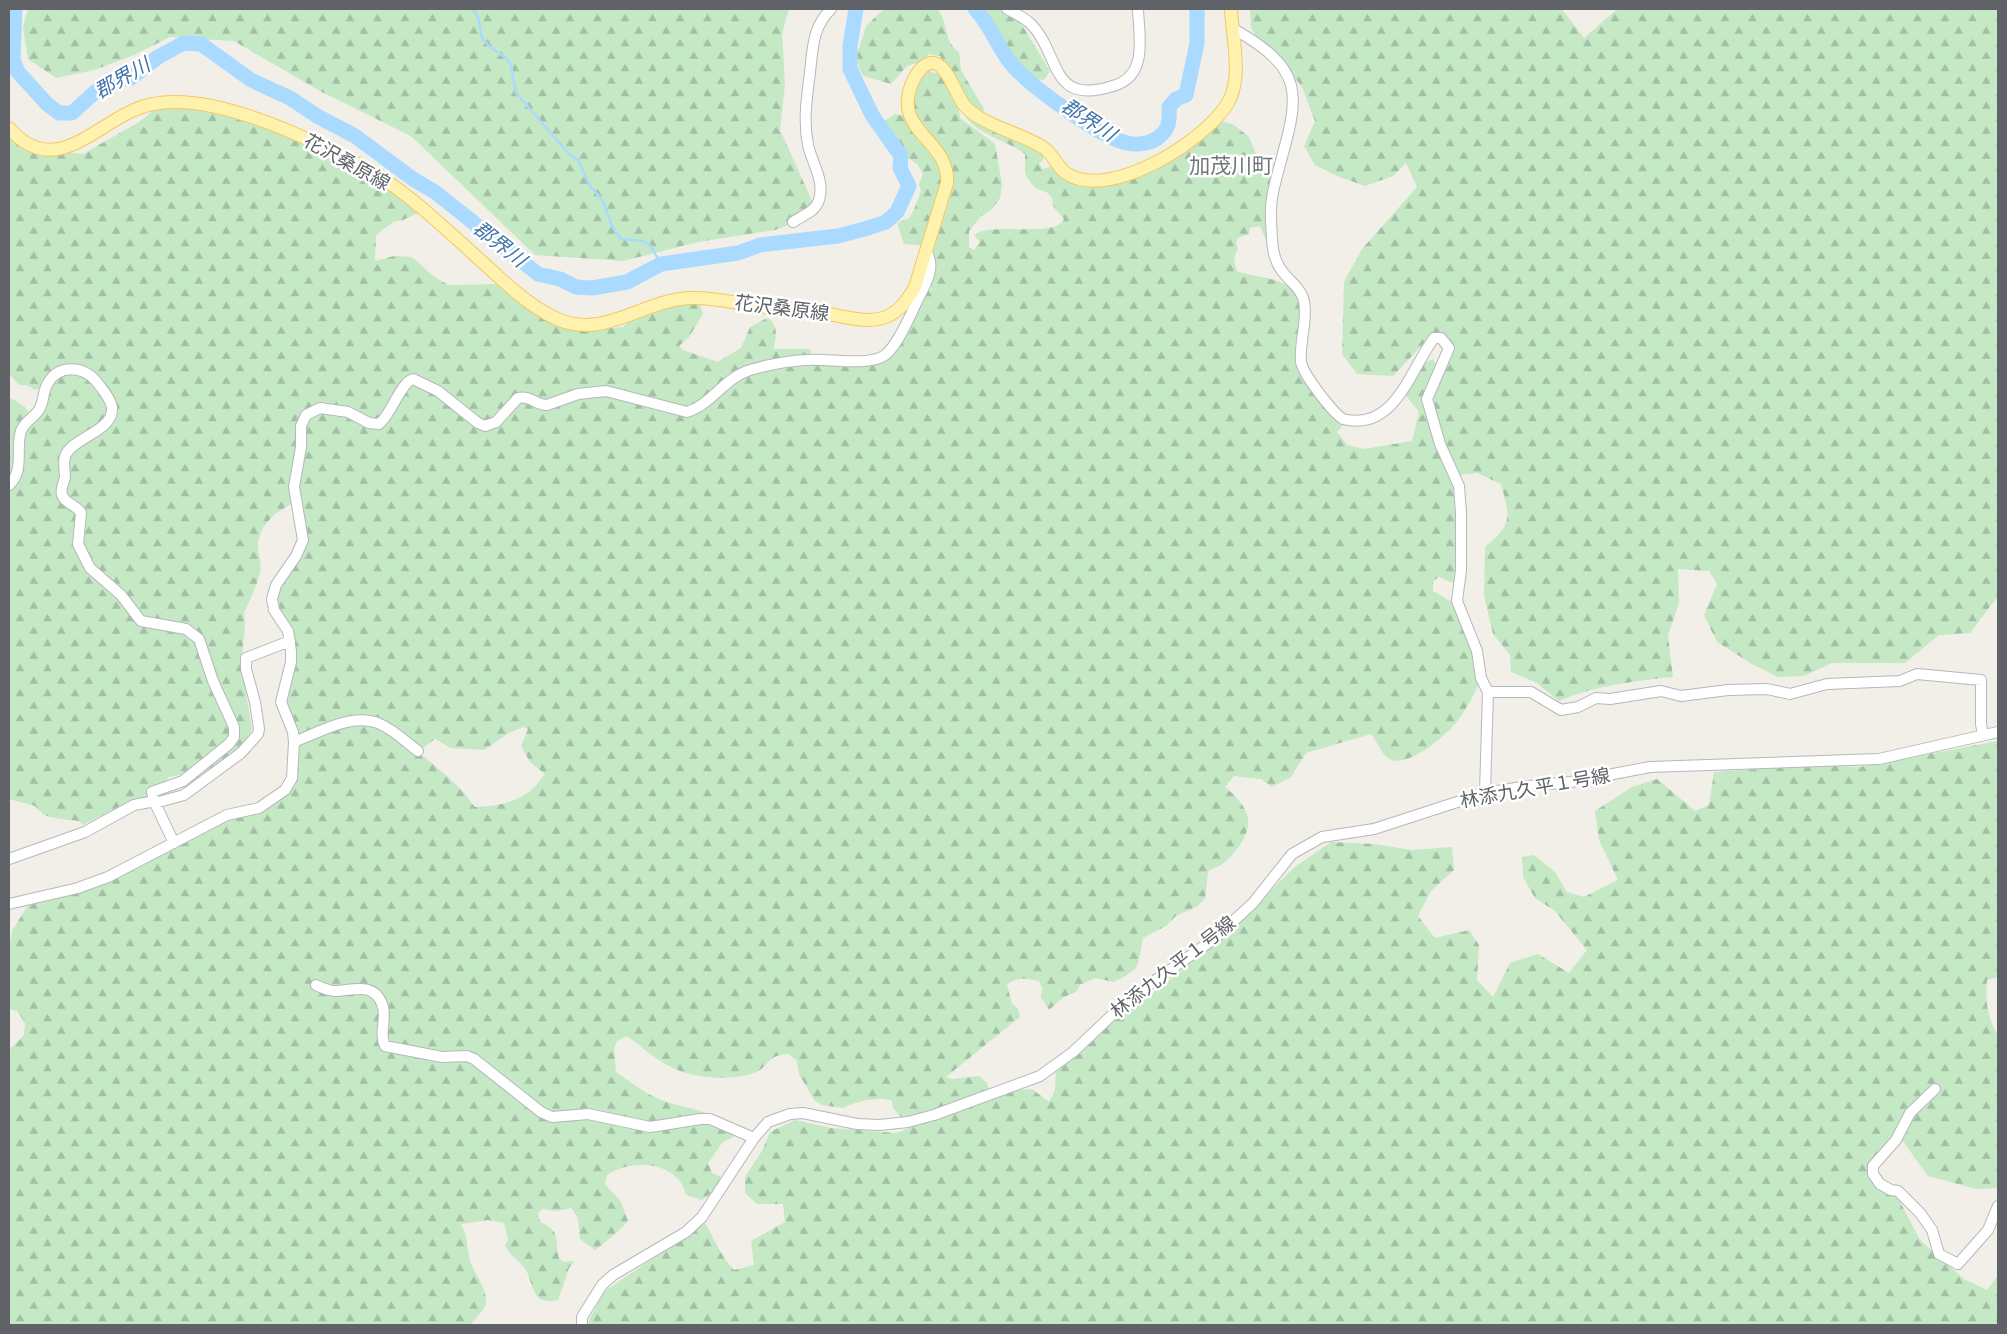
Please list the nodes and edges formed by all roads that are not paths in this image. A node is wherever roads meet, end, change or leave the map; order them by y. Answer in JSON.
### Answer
{"nodes":[{"id":1,"x":830,"y":9,"type":"edge"},
{"id":2,"x":1007,"y":9,"type":"edge"},
{"id":3,"x":1138,"y":9,"type":"edge"},
{"id":4,"x":1231,"y":9,"type":"edge"},
{"id":5,"x":1232,"y":28,"type":"junction"},
{"id":6,"x":9,"y":128,"type":"edge"},
{"id":7,"x":793,"y":222,"type":"dead end"},
{"id":8,"x":927,"y":253,"type":"junction"},
{"id":9,"x":9,"y":485,"type":"edge"},
{"id":10,"x":290,"y":641,"type":"junction"},
{"id":11,"x":1488,"y":692,"type":"junction"},
{"id":12,"x":1998,"y":732,"type":"edge"},
{"id":13,"x":1984,"y":735,"type":"junction"},
{"id":14,"x":294,"y":742,"type":"junction"},
{"id":15,"x":418,"y":751,"type":"dead end"},
{"id":16,"x":1485,"y":793,"type":"junction"},
{"id":17,"x":155,"y":804,"type":"junction"},
{"id":18,"x":174,"y":843,"type":"junction"},
{"id":19,"x":9,"y":859,"type":"edge"},
{"id":20,"x":9,"y":904,"type":"edge"},
{"id":21,"x":316,"y":986,"type":"dead end"},
{"id":22,"x":1935,"y":1089,"type":"dead end"},
{"id":23,"x":754,"y":1138,"type":"junction"},
{"id":24,"x":1998,"y":1206,"type":"edge"},
{"id":25,"x":582,"y":1325,"type":"edge"}],
"edges":[{"from":1,"to":7,"type":"street"},
{"from":2,"to":3,"type":"street"},
{"from":4,"to":5,"type":"main road","name":"花沢桑原線"},
{"from":5,"to":8,"type":"main road","name":"花沢桑原線"},
{"from":5,"to":11,"type":"street"},
{"from":6,"to":8,"type":"main road","name":"花沢桑原線"},
{"from":8,"to":10,"type":"street"},
{"from":9,"to":17,"type":"street"},
{"from":10,"to":14,"type":"street"},
{"from":10,"to":17,"type":"street"},
{"from":11,"to":13,"type":"street"},
{"from":11,"to":16,"type":"street"},
{"from":12,"to":13,"type":"street","name":"林添九久平１号線"},
{"from":13,"to":16,"type":"street","name":"林添九久平１号線"},
{"from":14,"to":15,"type":"street"},
{"from":14,"to":18,"type":"street"},
{"from":16,"to":23,"type":"street","name":"林添九久平１号線"},
{"from":17,"to":18,"type":"street"},
{"from":17,"to":19,"type":"street"},
{"from":18,"to":20,"type":"street"},
{"from":21,"to":23,"type":"street"},
{"from":22,"to":24,"type":"street"},
{"from":23,"to":25,"type":"street","name":"林添九久平１号線"}]}
